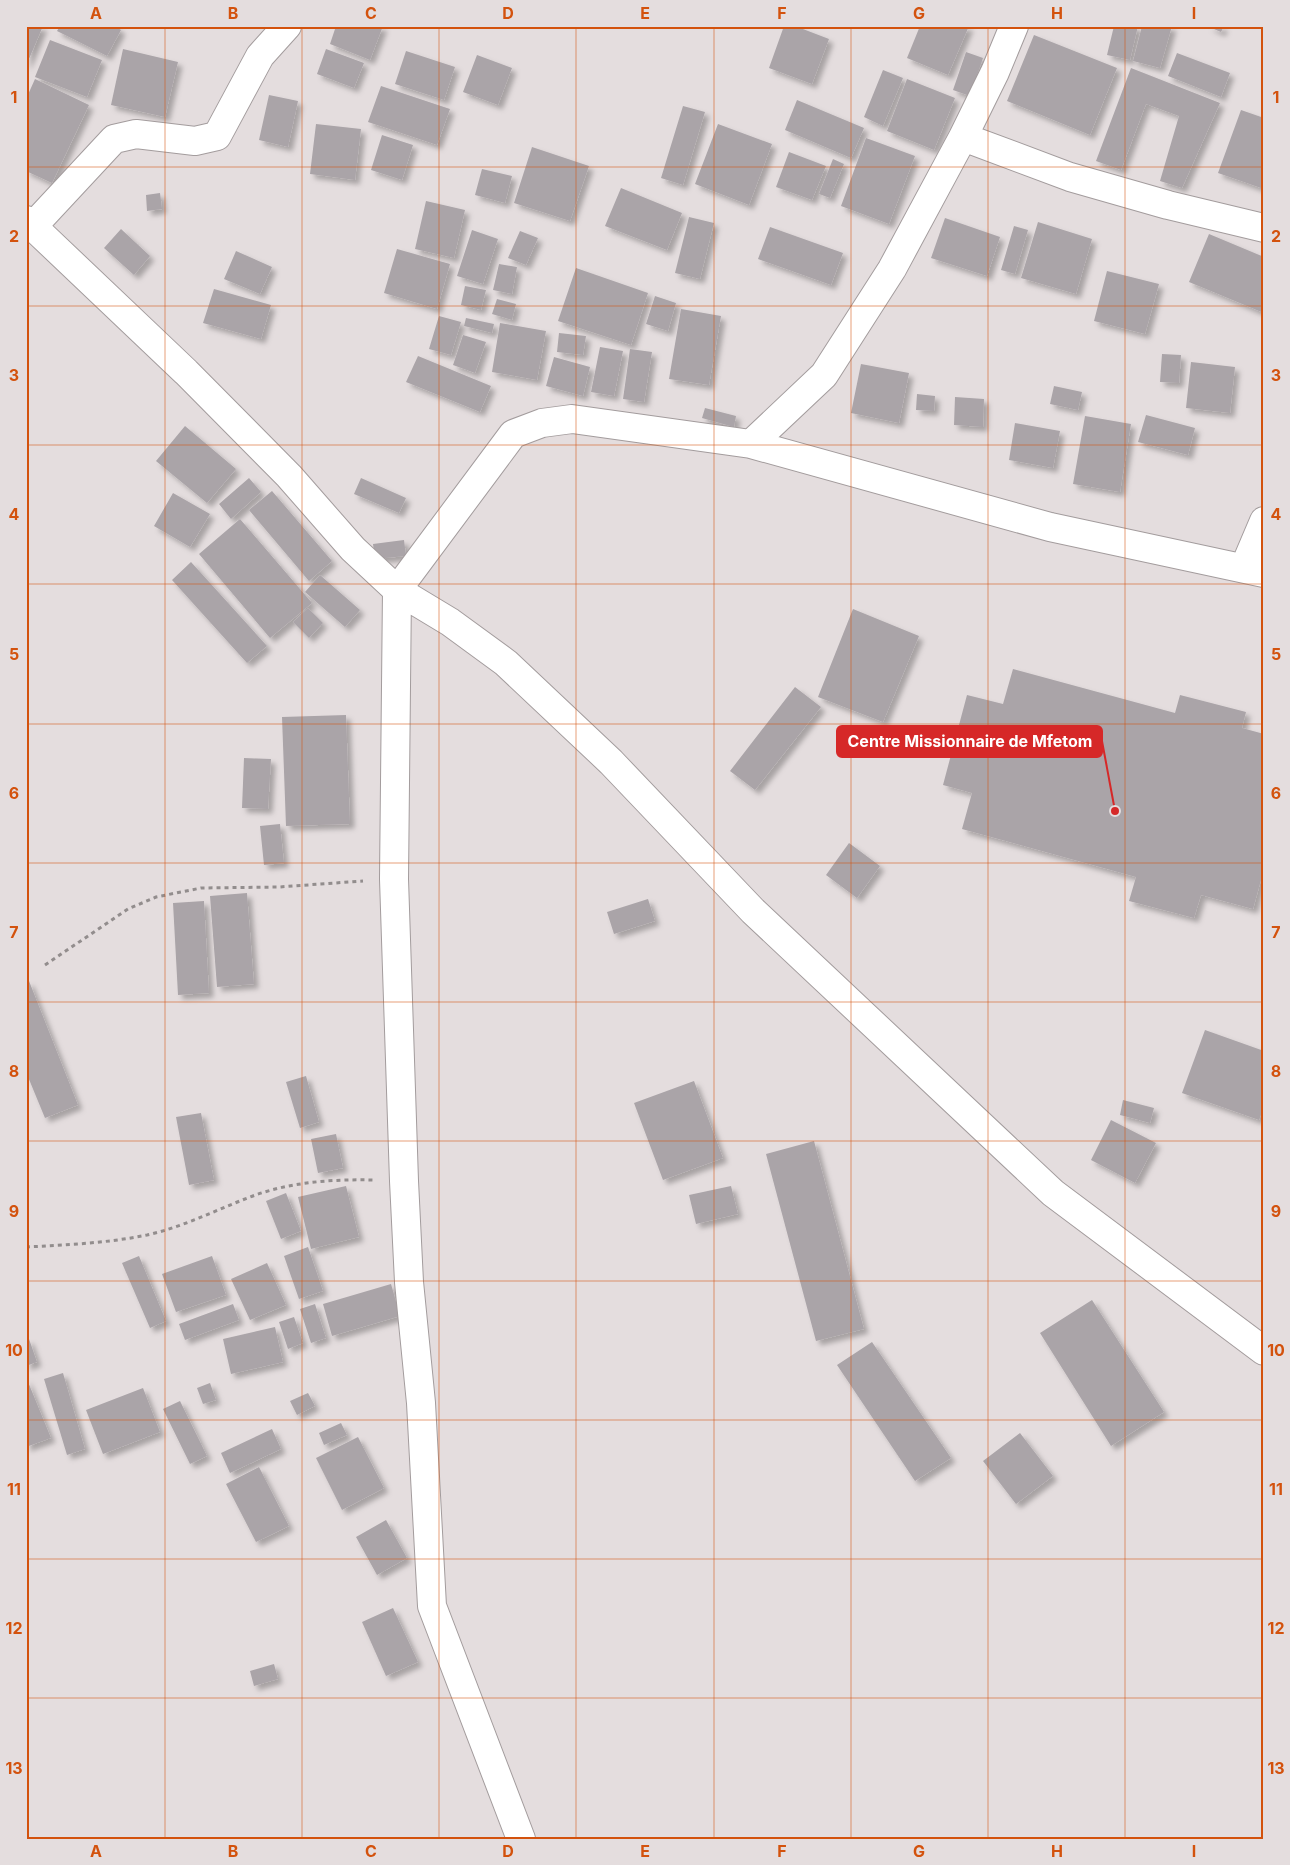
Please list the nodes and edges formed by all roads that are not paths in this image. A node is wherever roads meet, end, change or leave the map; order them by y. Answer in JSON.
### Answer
{"nodes":[{"id":1,"x":287,"y":26,"type":"edge"},
{"id":2,"x":1014,"y":26,"type":"edge"},
{"id":3,"x":964,"y":137,"type":"junction"},
{"id":4,"x":30,"y":223,"type":"edge"},
{"id":5,"x":1264,"y":228,"type":"edge"},
{"id":6,"x":751,"y":444,"type":"junction"},
{"id":7,"x":1264,"y":521,"type":"edge"},
{"id":8,"x":1254,"y":571,"type":"edge"},
{"id":9,"x":397,"y":590,"type":"junction"},
{"id":10,"x":1264,"y":1351,"type":"edge"},
{"id":11,"x":521,"y":1839,"type":"edge"}],
"edges":[{"from":1,"to":4,"type":"street"},
{"from":2,"to":3,"type":"street"},
{"from":3,"to":5,"type":"street"},
{"from":3,"to":6,"type":"street"},
{"from":4,"to":9,"type":"street"},
{"from":6,"to":8,"type":"street"},
{"from":6,"to":9,"type":"street"},
{"from":7,"to":8,"type":"street"},
{"from":9,"to":10,"type":"street"},
{"from":9,"to":11,"type":"street"}]}
